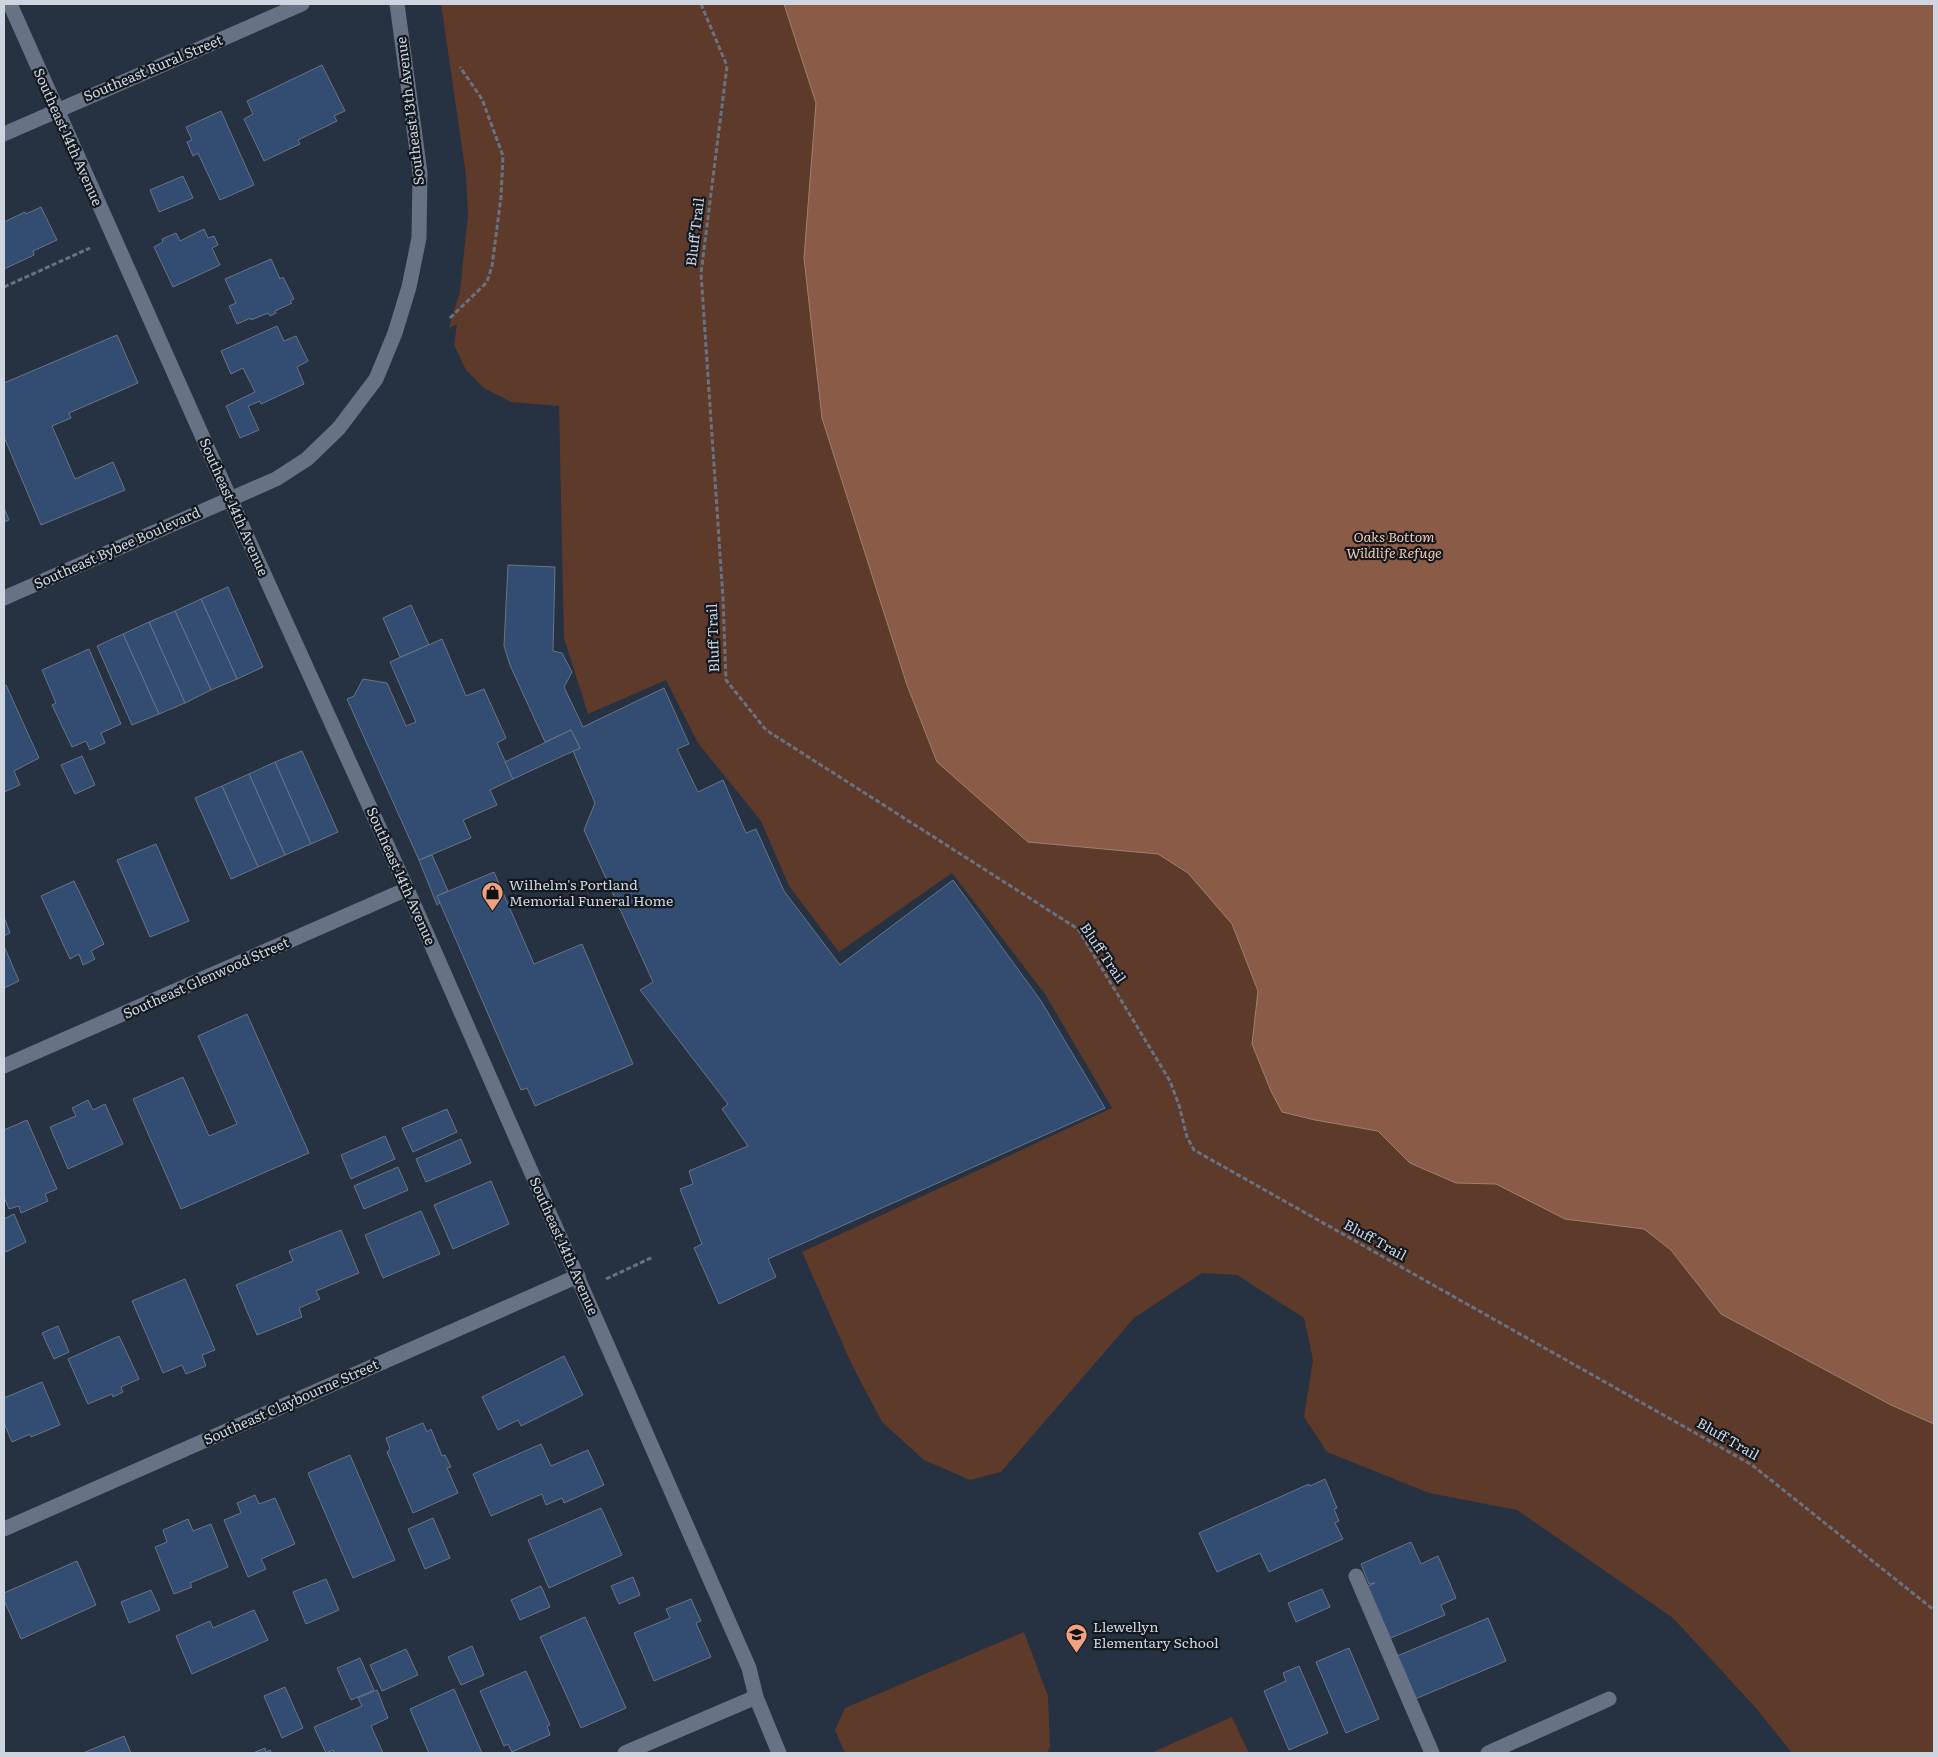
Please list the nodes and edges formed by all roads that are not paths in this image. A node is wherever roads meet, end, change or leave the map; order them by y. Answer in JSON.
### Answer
{"nodes":[{"id":1,"x":10,"y":4,"type":"edge"},
{"id":2,"x":302,"y":4,"type":"edge"},
{"id":3,"x":397,"y":4,"type":"edge"},
{"id":4,"x":56,"y":110,"type":"junction"},
{"id":5,"x":4,"y":134,"type":"edge"},
{"id":6,"x":229,"y":498,"type":"junction"},
{"id":7,"x":4,"y":598,"type":"edge"},
{"id":8,"x":407,"y":889,"type":"junction"},
{"id":9,"x":4,"y":1066,"type":"edge"},
{"id":10,"x":581,"y":1283,"type":"junction"},
{"id":11,"x":4,"y":1529,"type":"edge"},
{"id":12,"x":1356,"y":1576,"type":"dead end"},
{"id":13,"x":756,"y":1697,"type":"junction"},
{"id":14,"x":1609,"y":1699,"type":"dead end"},
{"id":15,"x":626,"y":1753,"type":"edge"},
{"id":16,"x":779,"y":1753,"type":"edge"},
{"id":17,"x":1432,"y":1753,"type":"edge"},
{"id":18,"x":1488,"y":1753,"type":"edge"}],
"edges":[{"from":1,"to":4,"type":"street","name":"Southeast 14th Avenue"},
{"from":2,"to":4,"type":"street","name":"Southeast Rural Street"},
{"from":3,"to":6,"type":"street","name":"Southeast 13th Avenue"},
{"from":4,"to":5,"type":"street","name":"Southeast Rural Street"},
{"from":4,"to":6,"type":"street","name":"Southeast 14th Avenue"},
{"from":6,"to":7,"type":"street","name":"Southeast Bybee Boulevard"},
{"from":6,"to":8,"type":"street","name":"Southeast 14th Avenue"},
{"from":8,"to":9,"type":"street","name":"Southeast Glenwood Street"},
{"from":8,"to":10,"type":"street","name":"Southeast 14th Avenue"},
{"from":10,"to":11,"type":"street","name":"Southeast Claybourne Street"},
{"from":10,"to":13,"type":"street","name":"Southeast 14th Avenue"},
{"from":12,"to":17,"type":"street"},
{"from":13,"to":15,"type":"street"},
{"from":13,"to":16,"type":"street","name":"Southeast 14th Avenue"},
{"from":14,"to":18,"type":"street"}]}
